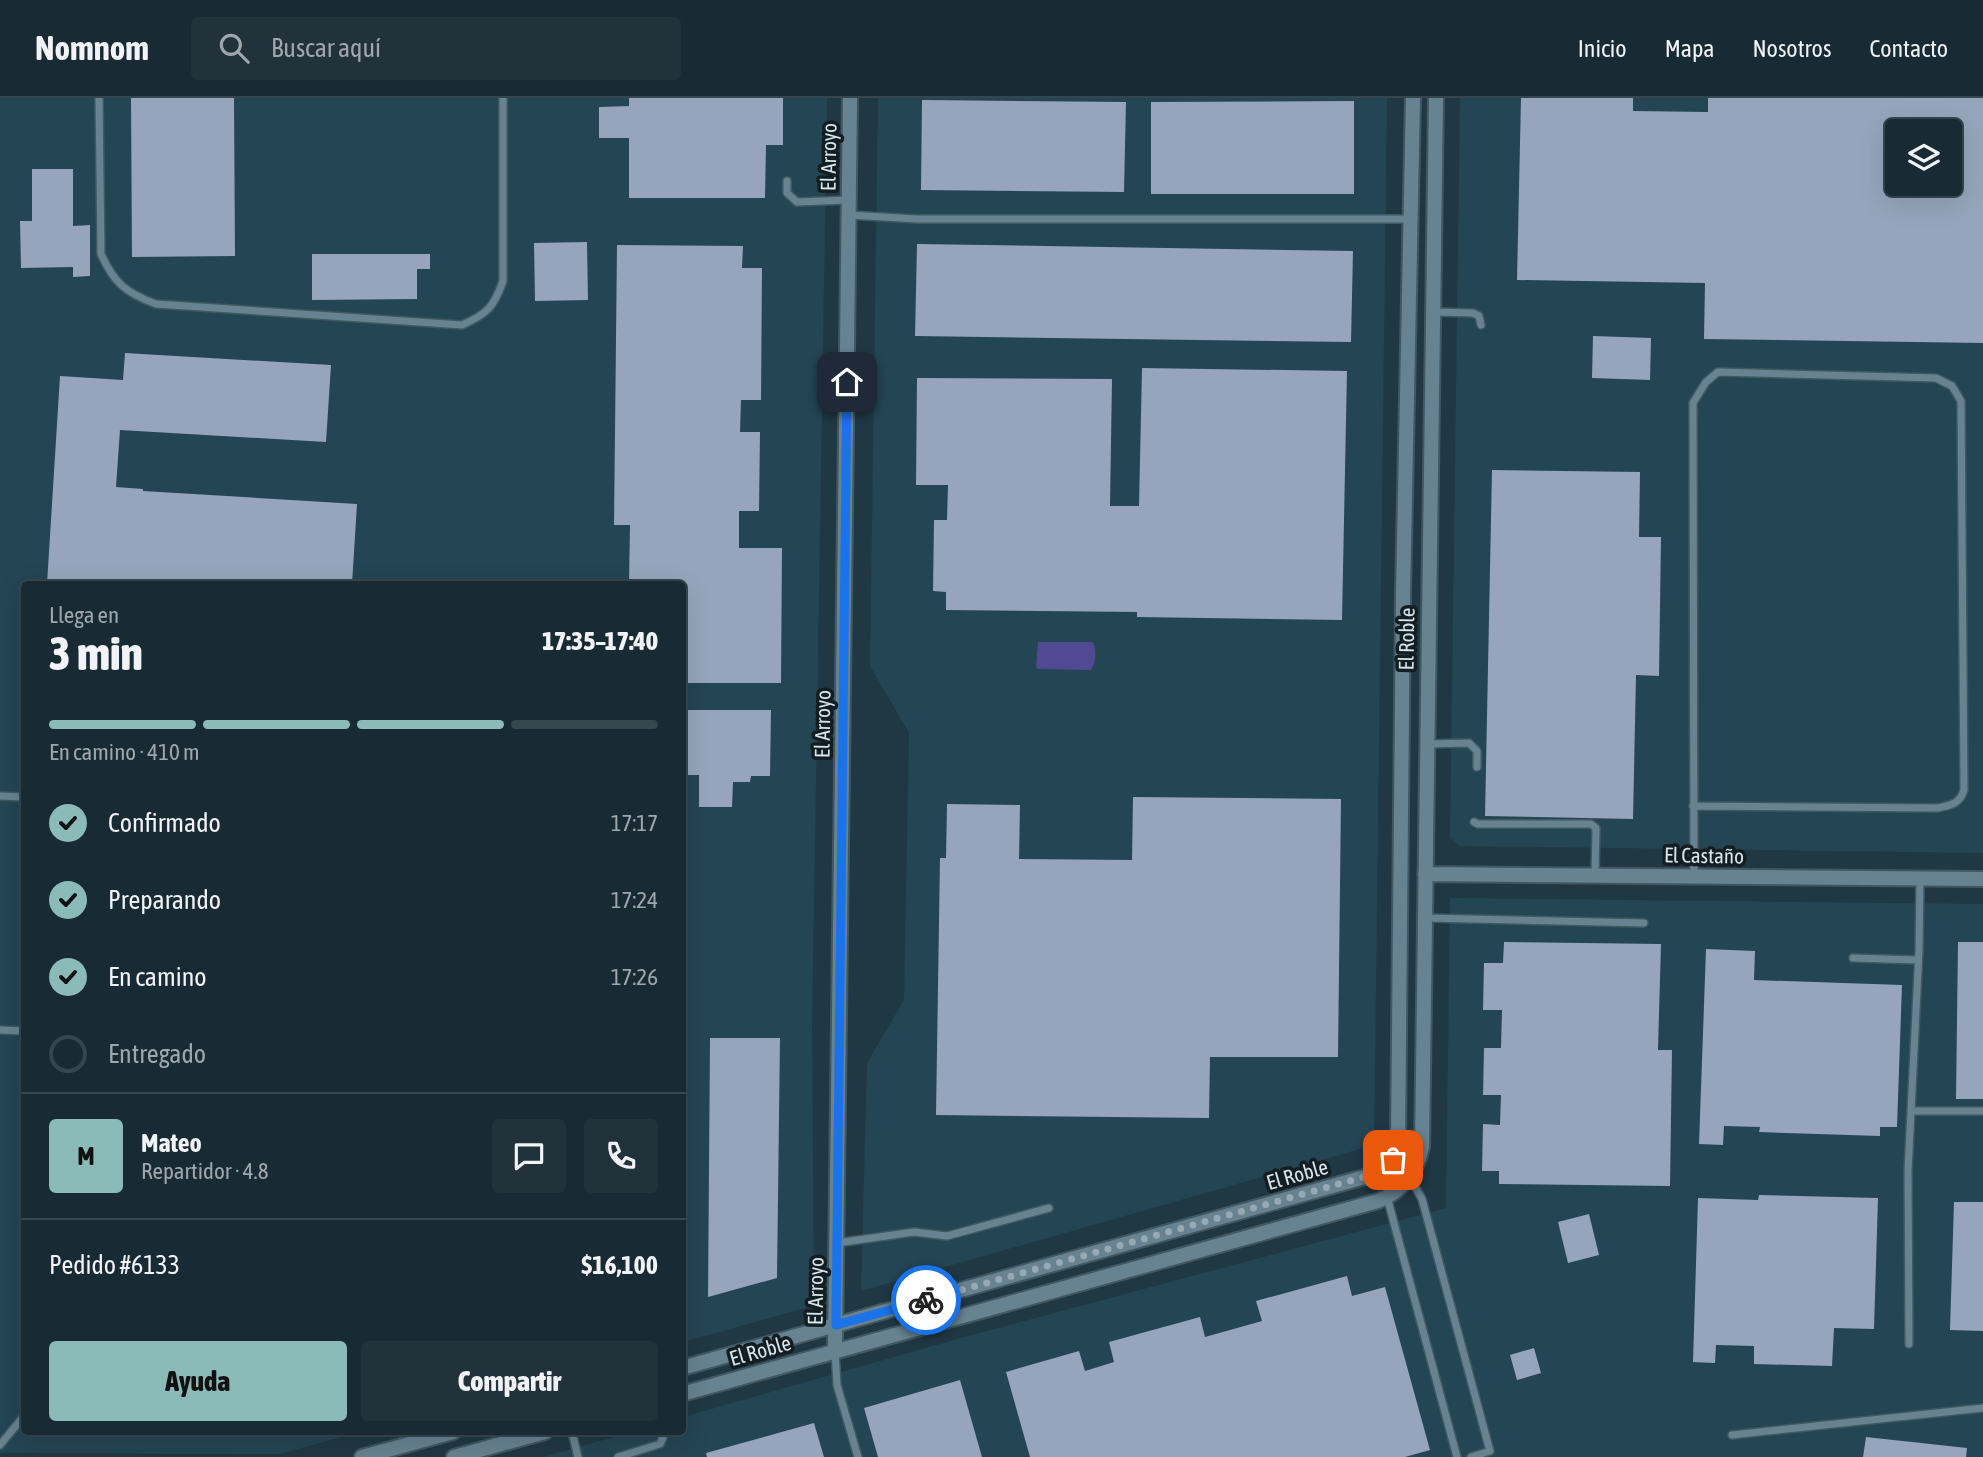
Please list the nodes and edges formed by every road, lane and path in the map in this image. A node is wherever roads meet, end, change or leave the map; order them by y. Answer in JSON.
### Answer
{"nodes":[{"id":1,"x":99,"y":98,"type":"edge"},
{"id":2,"x":503,"y":98,"type":"edge"},
{"id":3,"x":850,"y":98,"type":"edge"},
{"id":4,"x":1413,"y":98,"type":"edge"},
{"id":5,"x":1436,"y":98,"type":"edge"},
{"id":6,"x":787,"y":181,"type":"dead end"},
{"id":7,"x":849,"y":207,"type":"junction"},
{"id":8,"x":1412,"y":219,"type":"junction"},
{"id":9,"x":1433,"y":312,"type":"junction"},
{"id":10,"x":1481,"y":325,"type":"dead end"},
{"id":11,"x":1403,"y":595,"type":"junction"},
{"id":12,"x":1428,"y":595,"type":"junction"},
{"id":13,"x":1426,"y":744,"type":"junction"},
{"id":14,"x":1477,"y":768,"type":"dead end"},
{"id":15,"x":0,"y":796,"type":"edge"},
{"id":16,"x":21,"y":797,"type":"edge"},
{"id":17,"x":1693,"y":806,"type":"junction"},
{"id":18,"x":1474,"y":822,"type":"dead end"},
{"id":19,"x":1425,"y":874,"type":"junction"},
{"id":20,"x":1595,"y":875,"type":"junction"},
{"id":21,"x":1694,"y":876,"type":"junction"},
{"id":22,"x":1920,"y":879,"type":"junction"},
{"id":23,"x":1983,"y":879,"type":"edge"},
{"id":24,"x":1425,"y":918,"type":"junction"},
{"id":25,"x":1644,"y":923,"type":"dead end"},
{"id":26,"x":1853,"y":958,"type":"dead end"},
{"id":27,"x":1919,"y":961,"type":"junction"},
{"id":28,"x":0,"y":1030,"type":"edge"},
{"id":29,"x":21,"y":1031,"type":"edge"},
{"id":30,"x":1911,"y":1111,"type":"junction"},
{"id":31,"x":1983,"y":1111,"type":"edge"},
{"id":32,"x":1393,"y":1160,"type":"junction"},
{"id":33,"x":1410,"y":1178,"type":"junction"},
{"id":34,"x":1387,"y":1197,"type":"junction"},
{"id":35,"x":1049,"y":1208,"type":"dead end"},
{"id":36,"x":837,"y":1243,"type":"junction"},
{"id":37,"x":836,"y":1325,"type":"junction"},
{"id":38,"x":1909,"y":1344,"type":"dead end"},
{"id":39,"x":835,"y":1350,"type":"junction"},
{"id":40,"x":686,"y":1366,"type":"edge"},
{"id":41,"x":686,"y":1393,"type":"edge"},
{"id":42,"x":1983,"y":1408,"type":"edge"},
{"id":43,"x":21,"y":1420,"type":"edge"},
{"id":44,"x":442,"y":1435,"type":"edge"},
{"id":45,"x":534,"y":1435,"type":"edge"},
{"id":46,"x":573,"y":1435,"type":"edge"},
{"id":47,"x":662,"y":1435,"type":"edge"},
{"id":48,"x":1732,"y":1435,"type":"dead end"},
{"id":49,"x":0,"y":1445,"type":"edge"},
{"id":50,"x":362,"y":1457,"type":"edge"},
{"id":51,"x":454,"y":1457,"type":"edge"},
{"id":52,"x":578,"y":1457,"type":"edge"},
{"id":53,"x":618,"y":1457,"type":"edge"},
{"id":54,"x":858,"y":1457,"type":"edge"},
{"id":55,"x":1457,"y":1457,"type":"edge"},
{"id":56,"x":1471,"y":1457,"type":"edge"}],
"edges":[{"from":1,"to":2,"type":"lane"},
{"from":3,"to":7,"type":"street","name":"El Arroyo"},
{"from":4,"to":8,"type":"street","name":"El Roble"},
{"from":5,"to":9,"type":"street","name":"El Roble"},
{"from":6,"to":7,"type":"lane"},
{"from":7,"to":8,"type":"lane"},
{"from":7,"to":36,"type":"street","name":"El Arroyo"},
{"from":8,"to":11,"type":"street","name":"El Roble"},
{"from":9,"to":10,"type":"lane"},
{"from":9,"to":12,"type":"street","name":"El Roble"},
{"from":11,"to":12,"type":"street"},
{"from":11,"to":32,"type":"street","name":"El Roble"},
{"from":12,"to":13,"type":"street","name":"El Roble"},
{"from":13,"to":14,"type":"lane"},
{"from":13,"to":19,"type":"street","name":"El Roble"},
{"from":15,"to":16,"type":"lane"},
{"from":17,"to":17,"type":"lane"},
{"from":17,"to":21,"type":"lane"},
{"from":18,"to":20,"type":"lane"},
{"from":19,"to":20,"type":"street","name":"El Castaño"},
{"from":19,"to":24,"type":"street","name":"El Roble"},
{"from":20,"to":21,"type":"street","name":"El Castaño"},
{"from":21,"to":22,"type":"street","name":"El Castaño"},
{"from":22,"to":23,"type":"street","name":"El Castaño"},
{"from":22,"to":27,"type":"lane"},
{"from":24,"to":25,"type":"lane"},
{"from":24,"to":33,"type":"street","name":"El Roble"},
{"from":26,"to":27,"type":"lane"},
{"from":27,"to":30,"type":"lane"},
{"from":28,"to":29,"type":"lane"},
{"from":30,"to":31,"type":"lane"},
{"from":30,"to":38,"type":"lane"},
{"from":32,"to":33,"type":"street"},
{"from":32,"to":37,"type":"street","name":"El Roble"},
{"from":33,"to":34,"type":"street","name":"El Roble"},
{"from":33,"to":56,"type":"lane"},
{"from":34,"to":39,"type":"street","name":"El Roble"},
{"from":34,"to":55,"type":"lane"},
{"from":35,"to":36,"type":"lane"},
{"from":36,"to":37,"type":"street","name":"El Arroyo"},
{"from":37,"to":39,"type":"street","name":"El Arroyo"},
{"from":37,"to":40,"type":"street","name":"El Roble"},
{"from":39,"to":41,"type":"street","name":"El Roble"},
{"from":39,"to":54,"type":"lane"},
{"from":42,"to":48,"type":"lane"},
{"from":43,"to":49,"type":"lane"},
{"from":44,"to":50,"type":"street"},
{"from":45,"to":51,"type":"street"},
{"from":46,"to":52,"type":"lane"},
{"from":47,"to":53,"type":"lane"}]}
